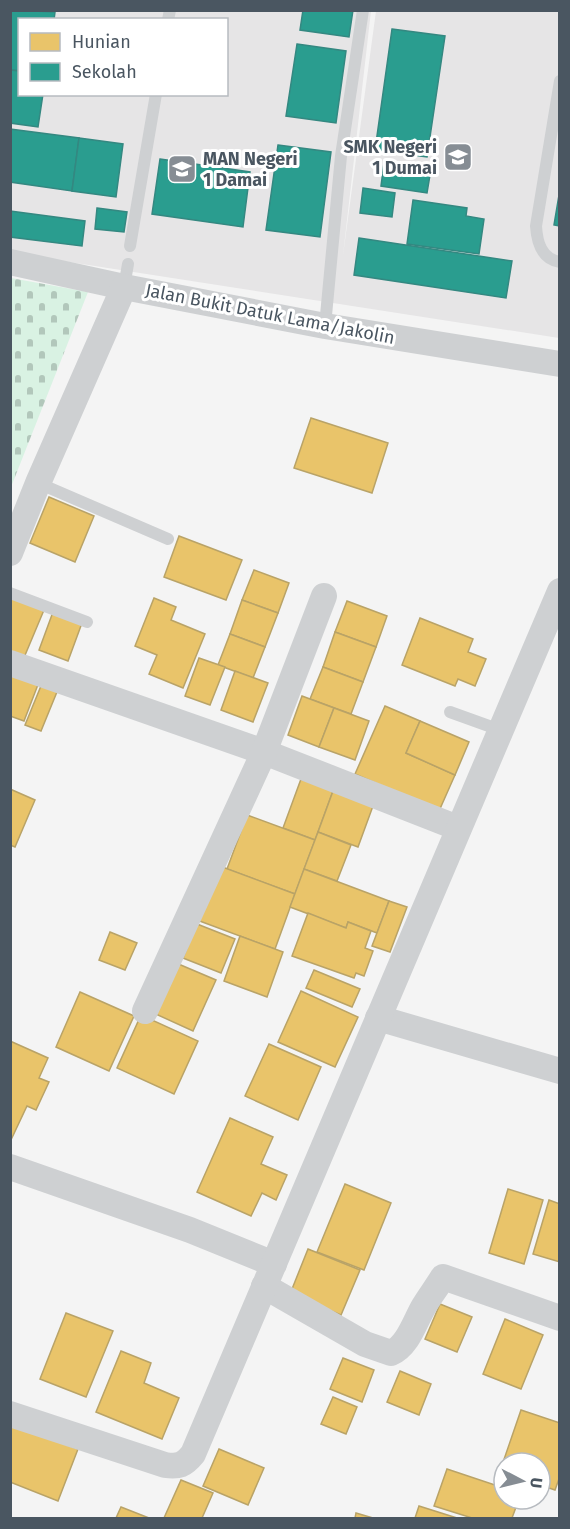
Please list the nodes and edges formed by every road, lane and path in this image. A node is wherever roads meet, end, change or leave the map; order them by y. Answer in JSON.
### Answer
{"nodes":[{"id":1,"x":363,"y":10,"type":"edge"},
{"id":2,"x":560,"y":81,"type":"edge"},
{"id":3,"x":156,"y":96,"type":"edge"},
{"id":4,"x":130,"y":246,"type":"dead end"},
{"id":5,"x":10,"y":262,"type":"edge"},
{"id":6,"x":560,"y":262,"type":"edge"},
{"id":7,"x":126,"y":275,"type":"junction"},
{"id":8,"x":325,"y":326,"type":"junction"},
{"id":9,"x":560,"y":364,"type":"edge"},
{"id":10,"x":38,"y":483,"type":"junction"},
{"id":11,"x":168,"y":539,"type":"dead end"},
{"id":12,"x":10,"y":552,"type":"edge"},
{"id":13,"x":560,"y":591,"type":"edge"},
{"id":14,"x":10,"y":593,"type":"edge"},
{"id":15,"x":324,"y":597,"type":"dead end"},
{"id":16,"x":87,"y":622,"type":"dead end"},
{"id":17,"x":10,"y":663,"type":"edge"},
{"id":18,"x":450,"y":712,"type":"dead end"},
{"id":19,"x":500,"y":730,"type":"junction"},
{"id":20,"x":264,"y":752,"type":"junction"},
{"id":21,"x":458,"y":828,"type":"junction"},
{"id":22,"x":145,"y":1011,"type":"dead end"},
{"id":23,"x":378,"y":1018,"type":"junction"},
{"id":24,"x":560,"y":1071,"type":"edge"},
{"id":25,"x":10,"y":1167,"type":"edge"},
{"id":26,"x":269,"y":1275,"type":"junction"},
{"id":27,"x":560,"y":1318,"type":"edge"},
{"id":28,"x":10,"y":1414,"type":"edge"}],
"edges":[{"from":1,"to":8,"type":"lane"},
{"from":2,"to":6,"type":"lane"},
{"from":3,"to":4,"type":"lane"},
{"from":5,"to":7,"type":"street"},
{"from":7,"to":8,"type":"street","name":"Jalan Bukit Datuk Lama/Jakolin"},
{"from":7,"to":10,"type":"street","name":"Jalan Bukit Datuk Lama/Jakolin"},
{"from":8,"to":9,"type":"street","name":"Jalan Bukit Datuk Lama/Jakolin"},
{"from":10,"to":11,"type":"lane"},
{"from":10,"to":12,"type":"street","name":"Jalan Bukit Datuk Lama/Jakolin"},
{"from":13,"to":19,"type":"street"},
{"from":14,"to":16,"type":"lane"},
{"from":15,"to":20,"type":"street"},
{"from":17,"to":20,"type":"street"},
{"from":18,"to":19,"type":"lane"},
{"from":19,"to":21,"type":"street"},
{"from":20,"to":21,"type":"street"},
{"from":20,"to":22,"type":"street"},
{"from":21,"to":23,"type":"street"},
{"from":23,"to":24,"type":"street"},
{"from":23,"to":26,"type":"street"},
{"from":25,"to":26,"type":"street"},
{"from":26,"to":27,"type":"street"},
{"from":26,"to":28,"type":"street"}]}
